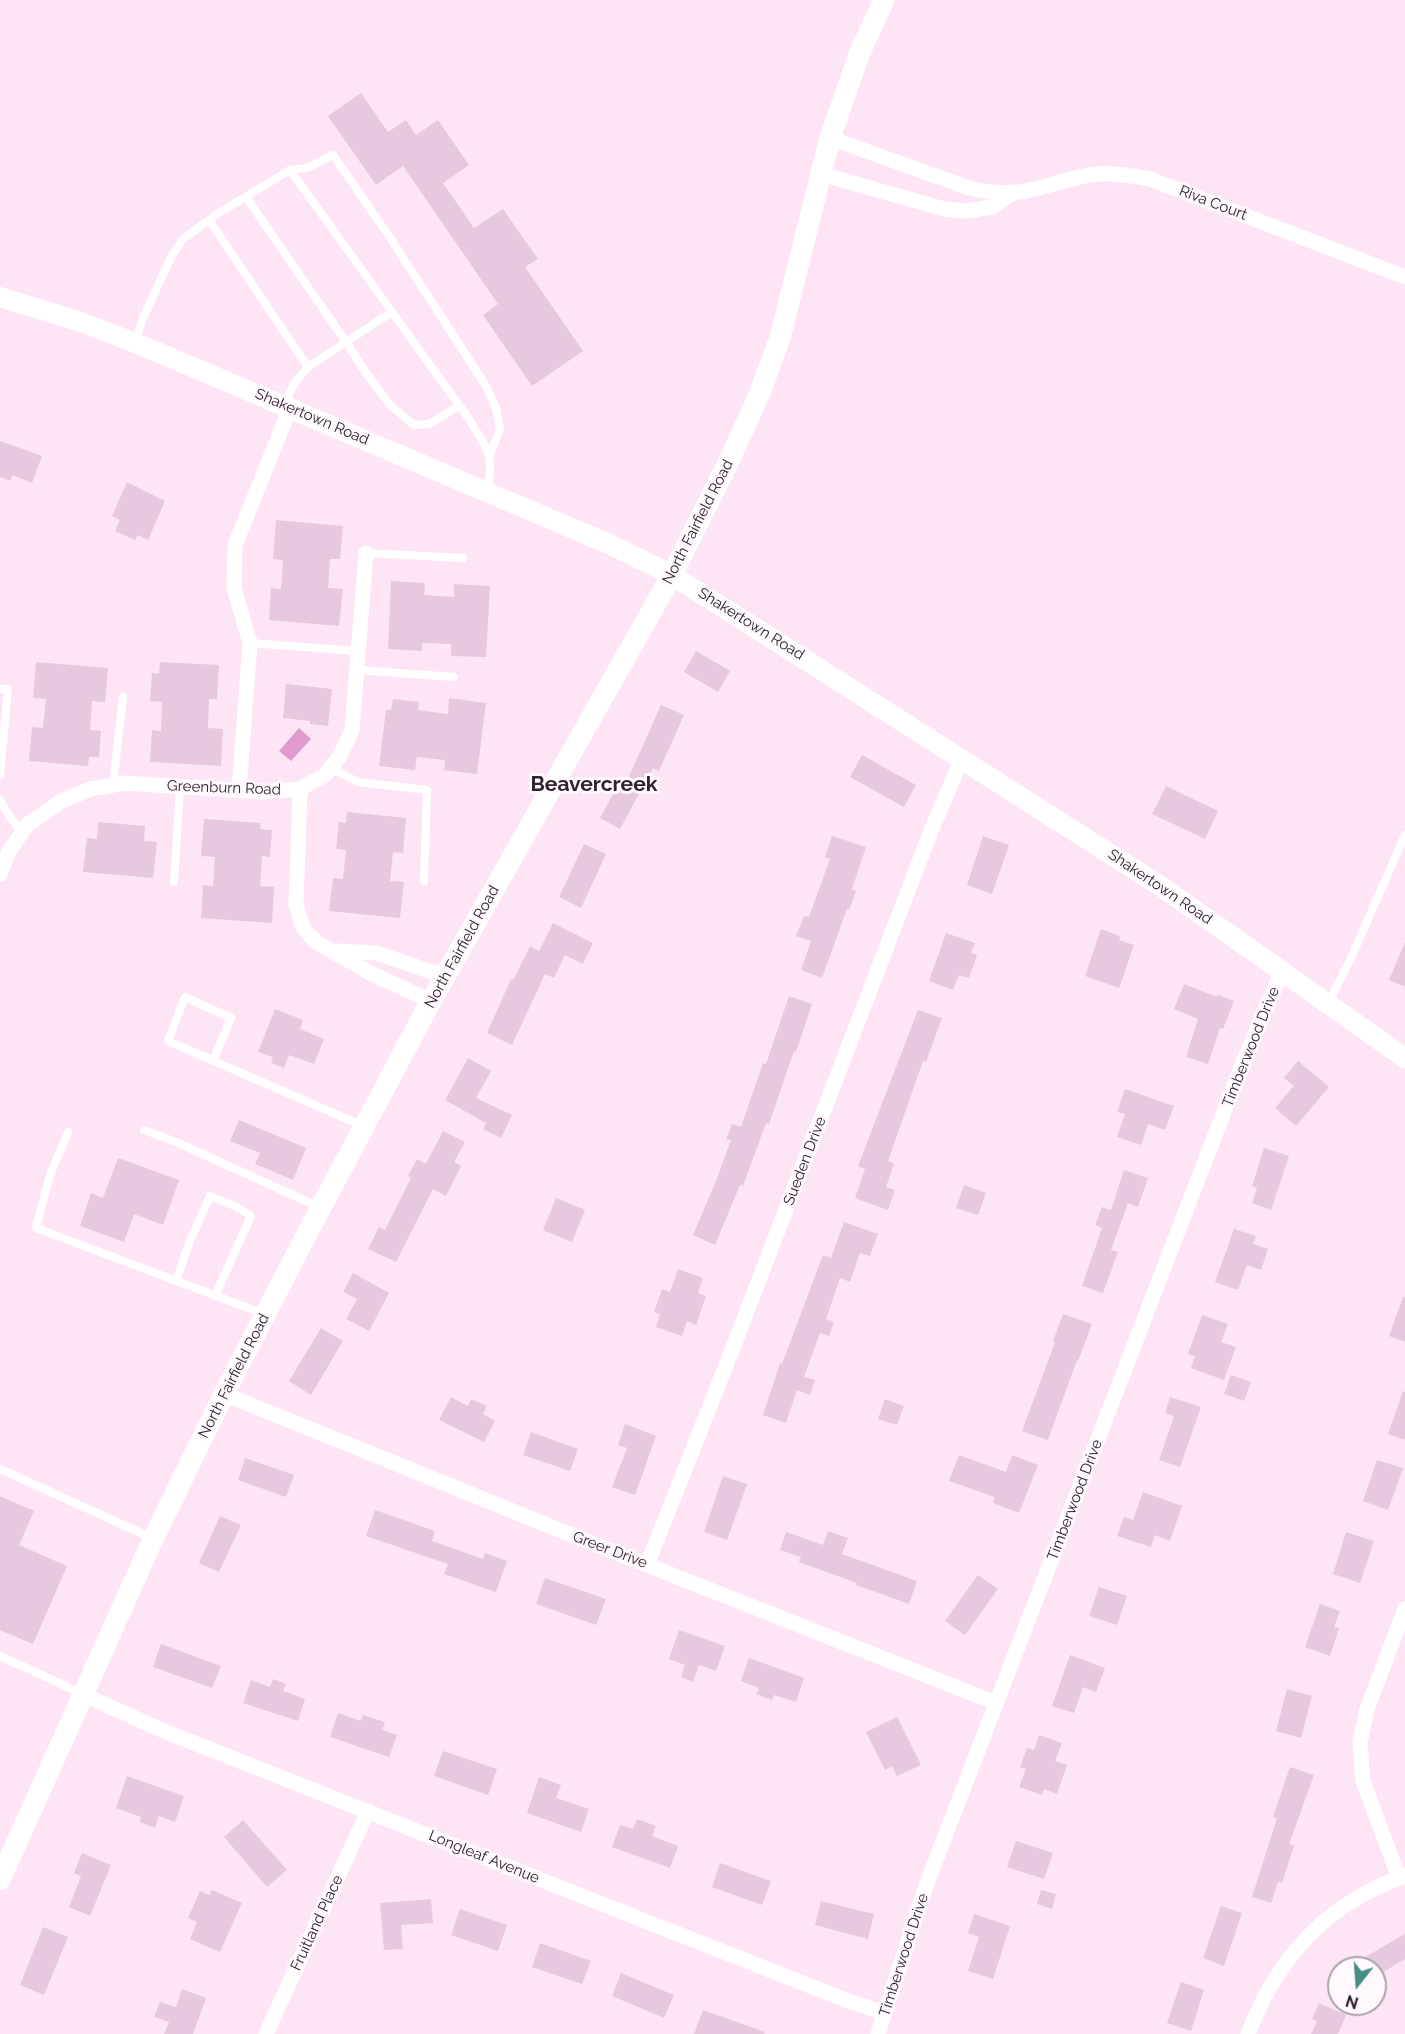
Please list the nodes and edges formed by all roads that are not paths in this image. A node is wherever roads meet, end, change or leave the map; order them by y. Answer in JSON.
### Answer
{"nodes":[{"id":1,"x":884,"y":0,"type":"edge"},
{"id":2,"x":830,"y":138,"type":"junction"},
{"id":3,"x":290,"y":171,"type":"junction"},
{"id":4,"x":821,"y":174,"type":"junction"},
{"id":5,"x":1014,"y":192,"type":"junction"},
{"id":6,"x":246,"y":197,"type":"junction"},
{"id":7,"x":209,"y":220,"type":"junction"},
{"id":8,"x":1405,"y":277,"type":"edge"},
{"id":9,"x":0,"y":297,"type":"edge"},
{"id":10,"x":392,"y":312,"type":"junction"},
{"id":11,"x":346,"y":342,"type":"junction"},
{"id":12,"x":135,"y":343,"type":"junction"},
{"id":13,"x":308,"y":368,"type":"junction"},
{"id":14,"x":459,"y":406,"type":"junction"},
{"id":15,"x":287,"y":407,"type":"junction"},
{"id":16,"x":490,"y":454,"type":"junction"},
{"id":17,"x":486,"y":491,"type":"junction"},
{"id":18,"x":366,"y":553,"type":"joint"},
{"id":19,"x":463,"y":558,"type":"dead end"},
{"id":20,"x":672,"y":575,"type":"junction"},
{"id":21,"x":250,"y":643,"type":"junction"},
{"id":22,"x":358,"y":651,"type":"junction"},
{"id":23,"x":357,"y":670,"type":"junction"},
{"id":24,"x":454,"y":677,"type":"dead end"},
{"id":25,"x":0,"y":689,"type":"edge"},
{"id":26,"x":123,"y":697,"type":"dead end"},
{"id":27,"x":962,"y":758,"type":"junction"},
{"id":28,"x":330,"y":768,"type":"junction"},
{"id":29,"x":0,"y":775,"type":"edge"},
{"id":30,"x":113,"y":785,"type":"junction"},
{"id":31,"x":180,"y":786,"type":"junction"},
{"id":32,"x":300,"y":789,"type":"junction"},
{"id":33,"x":239,"y":790,"type":"junction"},
{"id":34,"x":0,"y":800,"type":"edge"},
{"id":35,"x":2,"y":808,"type":"edge"},
{"id":36,"x":22,"y":832,"type":"junction"},
{"id":37,"x":1405,"y":835,"type":"edge"},
{"id":38,"x":0,"y":874,"type":"edge"},
{"id":39,"x":424,"y":881,"type":"dead end"},
{"id":40,"x":174,"y":882,"type":"dead end"},
{"id":41,"x":334,"y":951,"type":"junction"},
{"id":42,"x":1282,"y":971,"type":"junction"},
{"id":43,"x":446,"y":976,"type":"junction"},
{"id":44,"x":431,"y":1001,"type":"junction"},
{"id":45,"x":1328,"y":1004,"type":"junction"},
{"id":46,"x":1405,"y":1058,"type":"edge"},
{"id":47,"x":213,"y":1061,"type":"junction"},
{"id":48,"x":364,"y":1127,"type":"junction"},
{"id":49,"x":144,"y":1130,"type":"dead end"},
{"id":50,"x":68,"y":1132,"type":"dead end"},
{"id":51,"x":321,"y":1208,"type":"junction"},
{"id":52,"x":176,"y":1281,"type":"junction"},
{"id":53,"x":215,"y":1296,"type":"junction"},
{"id":54,"x":265,"y":1314,"type":"junction"},
{"id":55,"x":224,"y":1394,"type":"junction"},
{"id":56,"x":0,"y":1469,"type":"edge"},
{"id":57,"x":153,"y":1539,"type":"junction"},
{"id":58,"x":647,"y":1564,"type":"junction"},
{"id":59,"x":1405,"y":1609,"type":"edge"},
{"id":60,"x":0,"y":1656,"type":"edge"},
{"id":61,"x":84,"y":1695,"type":"junction"},
{"id":62,"x":996,"y":1703,"type":"junction"},
{"id":63,"x":368,"y":1811,"type":"junction"},
{"id":64,"x":1402,"y":1877,"type":"edge"},
{"id":65,"x":0,"y":1880,"type":"edge"},
{"id":66,"x":885,"y":2013,"type":"junction"},
{"id":67,"x":266,"y":2034,"type":"edge"},
{"id":68,"x":878,"y":2034,"type":"edge"},
{"id":69,"x":1248,"y":2034,"type":"edge"}],
"edges":[{"from":1,"to":2,"type":"main road","name":"North Fairfield Road"},
{"from":2,"to":4,"type":"main road","name":"North Fairfield Road"},
{"from":2,"to":5,"type":"street","name":"Riva Court"},
{"from":3,"to":6,"type":"lane"},
{"from":3,"to":10,"type":"lane"},
{"from":3,"to":16,"type":"lane"},
{"from":4,"to":5,"type":"street","name":"Riva Court"},
{"from":4,"to":20,"type":"main road","name":"North Fairfield Road"},
{"from":5,"to":8,"type":"street","name":"Riva Court"},
{"from":6,"to":7,"type":"lane"},
{"from":6,"to":11,"type":"lane"},
{"from":7,"to":12,"type":"lane"},
{"from":7,"to":13,"type":"lane"},
{"from":9,"to":12,"type":"street","name":"Shakertown Road"},
{"from":10,"to":11,"type":"lane"},
{"from":10,"to":14,"type":"lane"},
{"from":11,"to":13,"type":"lane"},
{"from":11,"to":14,"type":"lane"},
{"from":12,"to":15,"type":"street","name":"Shakertown Road"},
{"from":13,"to":15,"type":"lane"},
{"from":14,"to":16,"type":"lane"},
{"from":15,"to":17,"type":"street","name":"Shakertown Road"},
{"from":15,"to":21,"type":"street"},
{"from":16,"to":17,"type":"lane"},
{"from":17,"to":20,"type":"street","name":"Shakertown Road"},
{"from":18,"to":19,"type":"lane"},
{"from":18,"to":22,"type":"street","name":"Greenburn Road"},
{"from":20,"to":27,"type":"street","name":"Shakertown Road"},
{"from":20,"to":43,"type":"main road","name":"North Fairfield Road"},
{"from":21,"to":22,"type":"lane"},
{"from":21,"to":33,"type":"street"},
{"from":22,"to":23,"type":"street","name":"Greenburn Road"},
{"from":23,"to":24,"type":"lane"},
{"from":23,"to":28,"type":"street","name":"Greenburn Road"},
{"from":25,"to":29,"type":"lane"},
{"from":26,"to":30,"type":"lane"},
{"from":27,"to":42,"type":"street","name":"Shakertown Road"},
{"from":27,"to":58,"type":"street","name":"Sueden Drive"},
{"from":28,"to":32,"type":"street","name":"Greenburn Road"},
{"from":28,"to":39,"type":"lane"},
{"from":30,"to":31,"type":"street","name":"Greenburn Road"},
{"from":30,"to":36,"type":"street","name":"Greenburn Road"},
{"from":31,"to":33,"type":"street","name":"Greenburn Road"},
{"from":31,"to":40,"type":"lane"},
{"from":32,"to":33,"type":"street","name":"Greenburn Road"},
{"from":32,"to":41,"type":"street"},
{"from":34,"to":35,"type":"lane"},
{"from":35,"to":36,"type":"lane"},
{"from":36,"to":38,"type":"street","name":"Greenburn Road"},
{"from":37,"to":45,"type":"lane"},
{"from":41,"to":43,"type":"street"},
{"from":41,"to":44,"type":"street"},
{"from":42,"to":45,"type":"street","name":"Shakertown Road"},
{"from":42,"to":62,"type":"street","name":"Timberwood Drive"},
{"from":43,"to":44,"type":"main road","name":"North Fairfield Road"},
{"from":44,"to":48,"type":"main road","name":"North Fairfield Road"},
{"from":45,"to":46,"type":"street","name":"Shakertown Road"},
{"from":47,"to":47,"type":"lane"},
{"from":47,"to":48,"type":"lane"},
{"from":48,"to":51,"type":"main road","name":"North Fairfield Road"},
{"from":49,"to":51,"type":"lane"},
{"from":50,"to":52,"type":"lane"},
{"from":51,"to":54,"type":"main road","name":"North Fairfield Road"},
{"from":52,"to":53,"type":"lane"},
{"from":52,"to":53,"type":"lane"},
{"from":53,"to":54,"type":"lane"},
{"from":54,"to":55,"type":"main road","name":"North Fairfield Road"},
{"from":55,"to":57,"type":"main road","name":"North Fairfield Road"},
{"from":55,"to":58,"type":"street","name":"Greer Drive"},
{"from":56,"to":57,"type":"lane"},
{"from":57,"to":61,"type":"main road","name":"North Fairfield Road"},
{"from":58,"to":62,"type":"street","name":"Greer Drive"},
{"from":59,"to":64,"type":"street"},
{"from":60,"to":61,"type":"lane"},
{"from":61,"to":63,"type":"street","name":"Longleaf Avenue"},
{"from":61,"to":65,"type":"main road","name":"North Fairfield Road"},
{"from":62,"to":66,"type":"street","name":"Timberwood Drive"},
{"from":63,"to":66,"type":"street","name":"Longleaf Avenue"},
{"from":63,"to":67,"type":"street","name":"Fruitland Place"},
{"from":64,"to":69,"type":"street"},
{"from":66,"to":68,"type":"street","name":"Timberwood Drive"}]}
